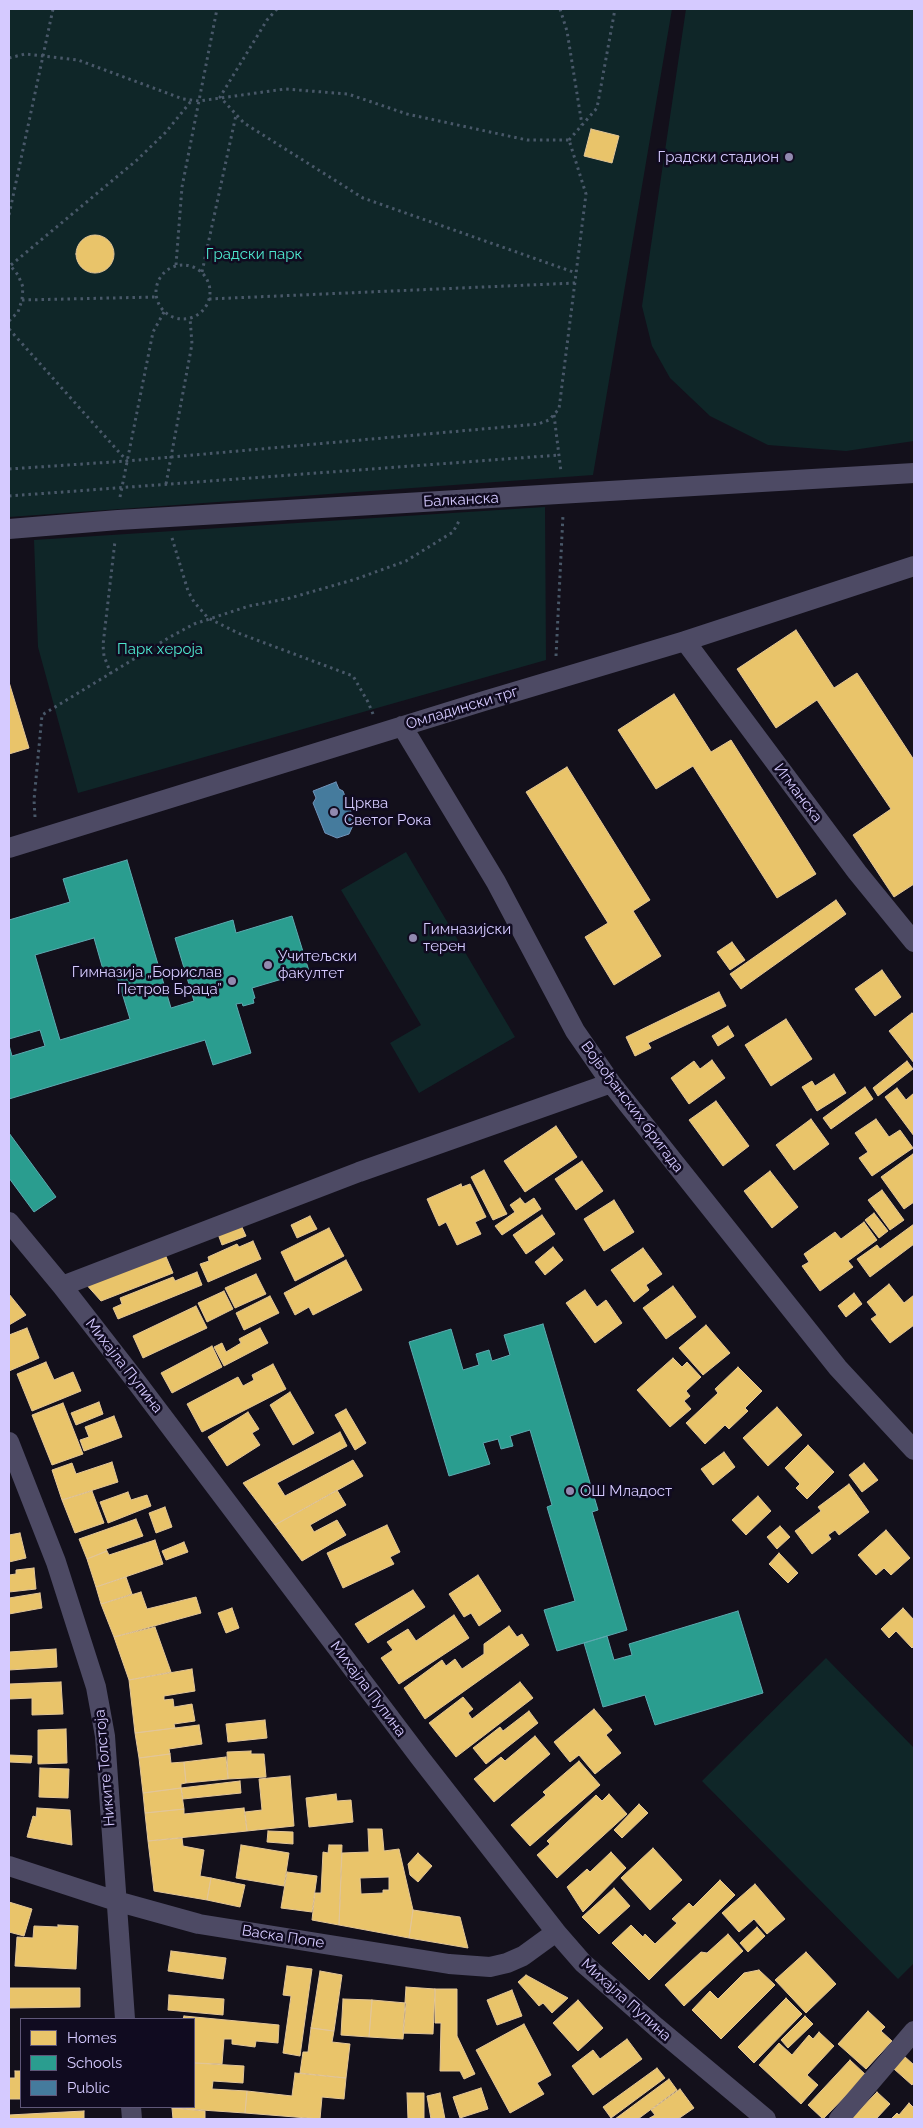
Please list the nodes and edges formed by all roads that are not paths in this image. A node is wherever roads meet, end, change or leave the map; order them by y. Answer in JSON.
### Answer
{"nodes":[{"id":1,"x":914,"y":473,"type":"edge"},
{"id":2,"x":9,"y":529,"type":"edge"},
{"id":3,"x":914,"y":566,"type":"edge"},
{"id":4,"x":685,"y":641,"type":"junction"},
{"id":5,"x":402,"y":726,"type":"junction"},
{"id":6,"x":9,"y":848,"type":"edge"},
{"id":7,"x":914,"y":942,"type":"edge"},
{"id":8,"x":611,"y":1083,"type":"junction"},
{"id":9,"x":9,"y":1222,"type":"edge"},
{"id":10,"x":62,"y":1286,"type":"junction"},
{"id":11,"x":9,"y":1442,"type":"edge"},
{"id":12,"x":914,"y":1450,"type":"edge"},
{"id":13,"x":9,"y":1866,"type":"edge"},
{"id":14,"x":116,"y":1900,"type":"junction"},
{"id":15,"x":556,"y":1932,"type":"junction"},
{"id":16,"x":125,"y":2018,"type":"edge"},
{"id":17,"x":914,"y":2031,"type":"edge"},
{"id":18,"x":766,"y":2119,"type":"edge"},
{"id":19,"x":840,"y":2119,"type":"edge"}],
"edges":[{"from":1,"to":2,"type":"street","name":"Балканска"},
{"from":3,"to":4,"type":"street","name":"Омладински трг"},
{"from":4,"to":5,"type":"street","name":"Омладински трг"},
{"from":4,"to":7,"type":"street","name":"Игманска"},
{"from":5,"to":6,"type":"street","name":"Омладински трг"},
{"from":5,"to":8,"type":"street","name":"Војвођанских бригада"},
{"from":8,"to":10,"type":"street"},
{"from":8,"to":12,"type":"street","name":"Војвођанских бригада"},
{"from":9,"to":10,"type":"street","name":"Михајла Пупина"},
{"from":10,"to":15,"type":"street","name":"Михајла Пупина"},
{"from":11,"to":14,"type":"street","name":"Никите Толстоја"},
{"from":13,"to":14,"type":"street","name":"Васка Попе"},
{"from":14,"to":15,"type":"street","name":"Васка Попе"},
{"from":14,"to":16,"type":"street","name":"Никите Толстоја"},
{"from":15,"to":18,"type":"street","name":"Михајла Пупина"},
{"from":17,"to":19,"type":"street"}]}
